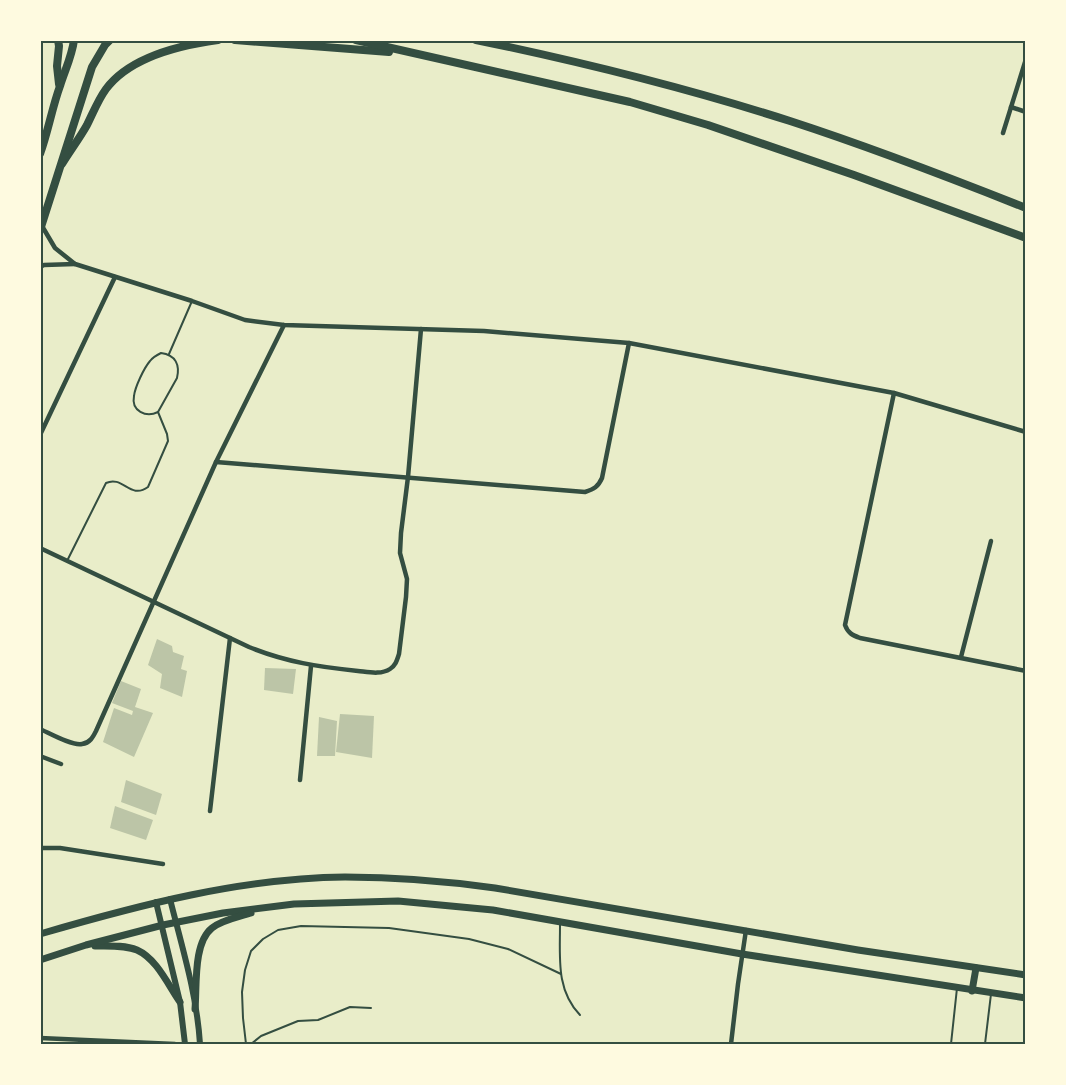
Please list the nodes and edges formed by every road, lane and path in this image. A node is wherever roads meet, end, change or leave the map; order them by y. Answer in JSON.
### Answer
{"nodes":[{"id":1,"x":58,"y":40,"type":"edge"},
{"id":2,"x":74,"y":40,"type":"edge"},
{"id":3,"x":110,"y":40,"type":"edge"},
{"id":4,"x":218,"y":40,"type":"edge"},
{"id":5,"x":235,"y":40,"type":"edge"},
{"id":6,"x":356,"y":40,"type":"edge"},
{"id":7,"x":496,"y":40,"type":"edge"},
{"id":8,"x":478,"y":41,"type":"edge"},
{"id":9,"x":417,"y":54,"type":"junction"},
{"id":10,"x":1026,"y":59,"type":"edge"},
{"id":11,"x":59,"y":87,"type":"junction"},
{"id":12,"x":1011,"y":107,"type":"junction"},
{"id":13,"x":1026,"y":112,"type":"edge"},
{"id":14,"x":1003,"y":133,"type":"dead end"},
{"id":15,"x":40,"y":154,"type":"edge"},
{"id":16,"x":62,"y":164,"type":"junction"},
{"id":17,"x":1026,"y":208,"type":"edge"},
{"id":18,"x":41,"y":228,"type":"edge"},
{"id":19,"x":1026,"y":238,"type":"edge"},
{"id":20,"x":75,"y":264,"type":"junction"},
{"id":21,"x":40,"y":267,"type":"edge"},
{"id":22,"x":115,"y":277,"type":"junction"},
{"id":23,"x":192,"y":301,"type":"junction"},
{"id":24,"x":285,"y":325,"type":"junction"},
{"id":25,"x":420,"y":329,"type":"junction"},
{"id":26,"x":629,"y":343,"type":"junction"},
{"id":27,"x":169,"y":354,"type":"junction"},
{"id":28,"x":894,"y":393,"type":"junction"},
{"id":29,"x":158,"y":412,"type":"junction"},
{"id":30,"x":1026,"y":432,"type":"edge"},
{"id":31,"x":40,"y":435,"type":"edge"},
{"id":32,"x":216,"y":462,"type":"junction"},
{"id":33,"x":408,"y":477,"type":"junction"},
{"id":34,"x":991,"y":541,"type":"dead end"},
{"id":35,"x":40,"y":548,"type":"edge"},
{"id":36,"x":67,"y":561,"type":"junction"},
{"id":37,"x":153,"y":602,"type":"junction"},
{"id":38,"x":230,"y":638,"type":"junction"},
{"id":39,"x":961,"y":657,"type":"junction"},
{"id":40,"x":311,"y":666,"type":"junction"},
{"id":41,"x":1026,"y":671,"type":"edge"},
{"id":42,"x":40,"y":729,"type":"edge"},
{"id":43,"x":40,"y":756,"type":"edge"},
{"id":44,"x":61,"y":764,"type":"dead end"},
{"id":45,"x":300,"y":780,"type":"dead end"},
{"id":46,"x":210,"y":811,"type":"dead end"},
{"id":47,"x":40,"y":848,"type":"edge"},
{"id":48,"x":163,"y":864,"type":"dead end"},
{"id":49,"x":170,"y":899,"type":"junction"},
{"id":50,"x":156,"y":902,"type":"junction"},
{"id":51,"x":268,"y":907,"type":"junction"},
{"id":52,"x":176,"y":922,"type":"junction"},
{"id":53,"x":560,"y":922,"type":"junction"},
{"id":54,"x":163,"y":926,"type":"junction"},
{"id":55,"x":746,"y":930,"type":"junction"},
{"id":56,"x":40,"y":934,"type":"edge"},
{"id":57,"x":86,"y":945,"type":"junction"},
{"id":58,"x":742,"y":954,"type":"junction"},
{"id":59,"x":40,"y":960,"type":"edge"},
{"id":60,"x":976,"y":968,"type":"junction"},
{"id":61,"x":561,"y":974,"type":"junction"},
{"id":62,"x":1026,"y":975,"type":"edge"},
{"id":63,"x":957,"y":988,"type":"junction"},
{"id":64,"x":972,"y":991,"type":"junction"},
{"id":65,"x":991,"y":993,"type":"junction"},
{"id":66,"x":1026,"y":998,"type":"edge"},
{"id":67,"x":180,"y":1002,"type":"junction"},
{"id":68,"x":371,"y":1008,"type":"dead end"},
{"id":69,"x":195,"y":1009,"type":"junction"},
{"id":70,"x":580,"y":1015,"type":"dead end"},
{"id":71,"x":40,"y":1038,"type":"edge"},
{"id":72,"x":175,"y":1044,"type":"edge"},
{"id":73,"x":185,"y":1044,"type":"edge"},
{"id":74,"x":200,"y":1044,"type":"edge"},
{"id":75,"x":248,"y":1044,"type":"edge"},
{"id":76,"x":731,"y":1044,"type":"edge"},
{"id":77,"x":951,"y":1044,"type":"edge"},
{"id":78,"x":985,"y":1044,"type":"edge"}],
"edges":[{"from":1,"to":11,"type":"main road"},
{"from":2,"to":11,"type":"main road"},
{"from":3,"to":16,"type":"main road"},
{"from":4,"to":16,"type":"main road"},
{"from":5,"to":9,"type":"main road"},
{"from":6,"to":9,"type":"main road"},
{"from":7,"to":8,"type":"main road"},
{"from":8,"to":17,"type":"main road"},
{"from":9,"to":19,"type":"main road"},
{"from":10,"to":12,"type":"street"},
{"from":11,"to":15,"type":"main road"},
{"from":12,"to":13,"type":"street"},
{"from":12,"to":14,"type":"street"},
{"from":16,"to":18,"type":"main road"},
{"from":18,"to":20,"type":"street"},
{"from":20,"to":21,"type":"street"},
{"from":20,"to":22,"type":"street"},
{"from":22,"to":23,"type":"street"},
{"from":22,"to":31,"type":"street"},
{"from":23,"to":24,"type":"street"},
{"from":23,"to":27,"type":"lane"},
{"from":24,"to":25,"type":"street"},
{"from":24,"to":32,"type":"street"},
{"from":25,"to":26,"type":"street"},
{"from":25,"to":33,"type":"street"},
{"from":26,"to":28,"type":"street"},
{"from":26,"to":33,"type":"street"},
{"from":27,"to":29,"type":"lane"},
{"from":27,"to":29,"type":"lane"},
{"from":28,"to":30,"type":"street"},
{"from":28,"to":39,"type":"street"},
{"from":29,"to":36,"type":"lane"},
{"from":32,"to":33,"type":"street"},
{"from":32,"to":37,"type":"street"},
{"from":33,"to":40,"type":"street"},
{"from":34,"to":39,"type":"street"},
{"from":35,"to":36,"type":"street"},
{"from":36,"to":37,"type":"street"},
{"from":37,"to":38,"type":"street"},
{"from":37,"to":42,"type":"street"},
{"from":38,"to":40,"type":"street"},
{"from":38,"to":46,"type":"street"},
{"from":39,"to":41,"type":"street"},
{"from":40,"to":45,"type":"street"},
{"from":43,"to":44,"type":"street"},
{"from":47,"to":48,"type":"street"},
{"from":49,"to":50,"type":"main road"},
{"from":49,"to":52,"type":"street"},
{"from":49,"to":55,"type":"main road"},
{"from":50,"to":54,"type":"street"},
{"from":50,"to":56,"type":"main road"},
{"from":51,"to":52,"type":"main road"},
{"from":51,"to":53,"type":"main road"},
{"from":51,"to":69,"type":"main road"},
{"from":52,"to":54,"type":"main road"},
{"from":52,"to":69,"type":"street"},
{"from":53,"to":58,"type":"main road"},
{"from":53,"to":61,"type":"lane"},
{"from":54,"to":57,"type":"main road"},
{"from":54,"to":67,"type":"street"},
{"from":55,"to":58,"type":"street"},
{"from":55,"to":60,"type":"main road"},
{"from":57,"to":59,"type":"main road"},
{"from":57,"to":67,"type":"main road"},
{"from":58,"to":63,"type":"main road"},
{"from":58,"to":76,"type":"street"},
{"from":60,"to":62,"type":"main road"},
{"from":60,"to":64,"type":"main road"},
{"from":61,"to":70,"type":"lane"},
{"from":61,"to":75,"type":"lane"},
{"from":63,"to":64,"type":"main road"},
{"from":63,"to":77,"type":"lane"},
{"from":64,"to":65,"type":"main road"},
{"from":65,"to":66,"type":"main road"},
{"from":65,"to":78,"type":"lane"},
{"from":67,"to":73,"type":"street"},
{"from":68,"to":75,"type":"lane"},
{"from":69,"to":74,"type":"street"},
{"from":71,"to":72,"type":"street"}]}
